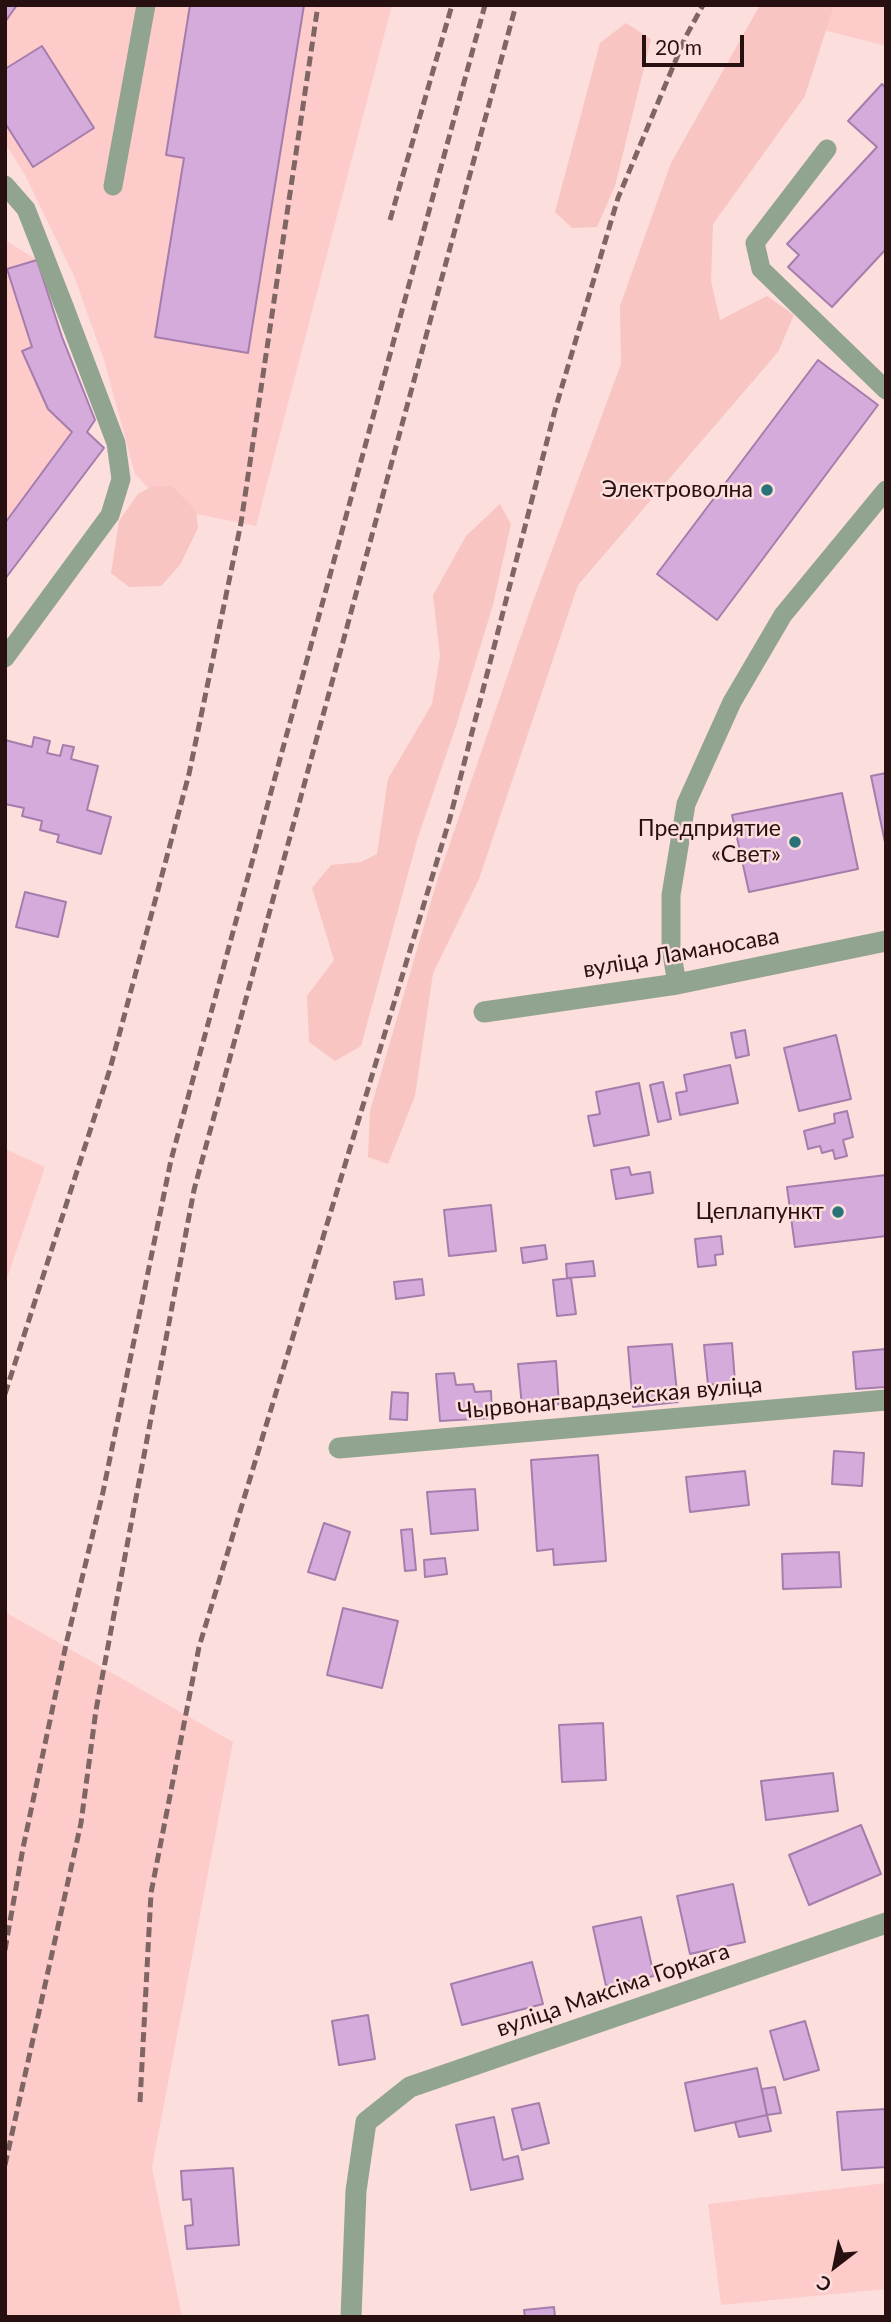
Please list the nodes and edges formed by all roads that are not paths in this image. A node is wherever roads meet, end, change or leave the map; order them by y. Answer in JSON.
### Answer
{"nodes":[{"id":1,"x":146,"y":5,"type":"edge"},
{"id":2,"x":827,"y":149,"type":"dead end"},
{"id":3,"x":5,"y":185,"type":"edge"},
{"id":4,"x":113,"y":186,"type":"dead end"},
{"id":5,"x":886,"y":390,"type":"edge"},
{"id":6,"x":886,"y":490,"type":"edge"},
{"id":7,"x":5,"y":658,"type":"edge"},
{"id":8,"x":886,"y":941,"type":"edge"},
{"id":9,"x":677,"y":984,"type":"junction"},
{"id":10,"x":484,"y":1012,"type":"dead end"},
{"id":11,"x":886,"y":1400,"type":"edge"},
{"id":12,"x":340,"y":1448,"type":"dead end"},
{"id":13,"x":886,"y":1923,"type":"edge"},
{"id":14,"x":351,"y":2317,"type":"edge"}],
"edges":[{"from":1,"to":4,"type":"lane"},
{"from":2,"to":5,"type":"lane"},
{"from":3,"to":7,"type":"lane"},
{"from":6,"to":9,"type":"lane"},
{"from":8,"to":9,"type":"street","name":"вуліца Ламаносава"},
{"from":9,"to":10,"type":"street","name":"вуліца Ламаносава"},
{"from":11,"to":12,"type":"street","name":"Чырвонагвардзейская вуліца"},
{"from":13,"to":14,"type":"street","name":"вуліца Максіма Горкага"}]}
